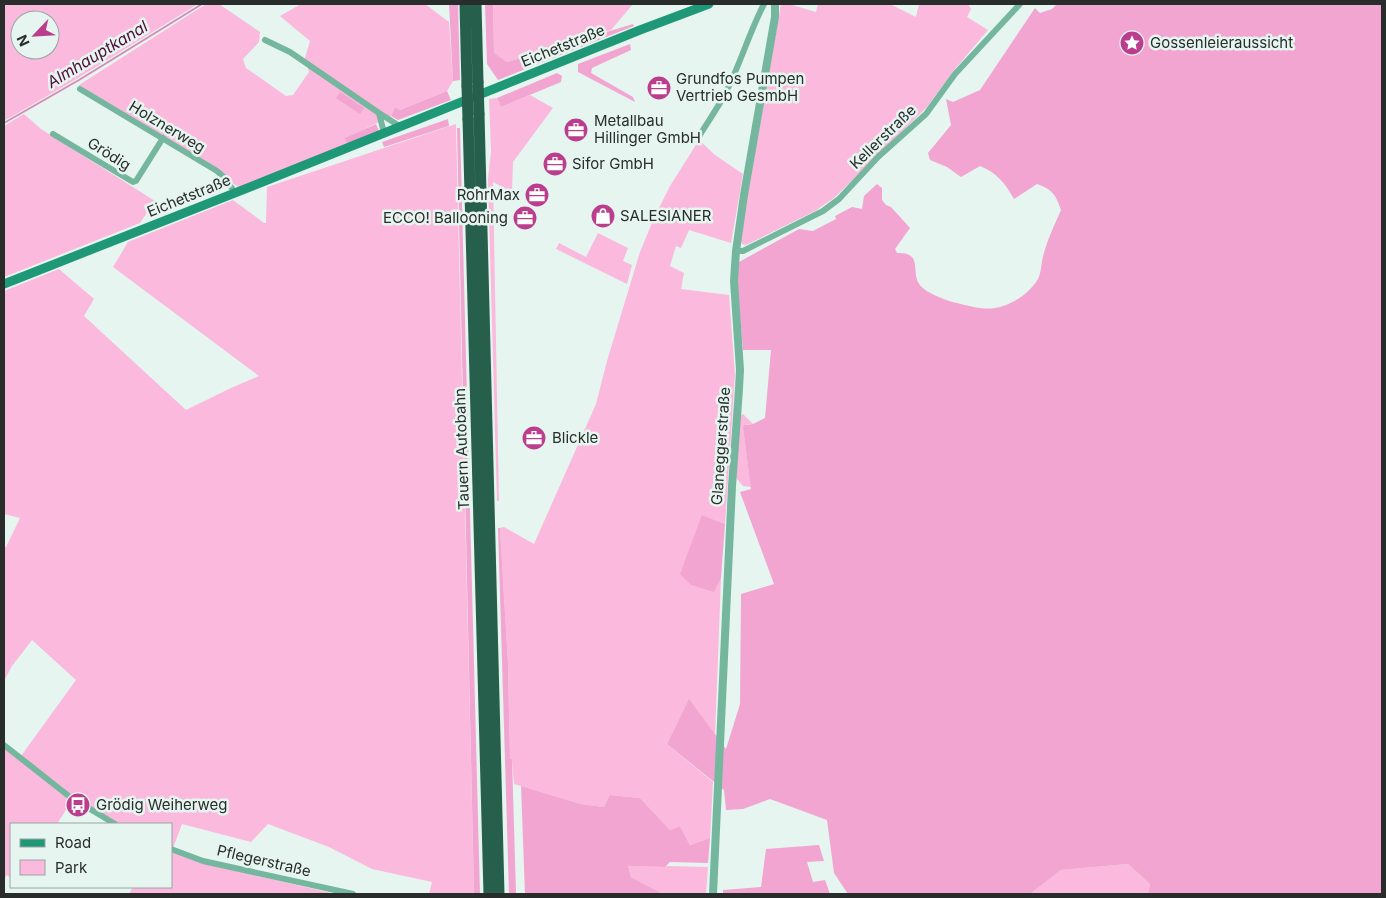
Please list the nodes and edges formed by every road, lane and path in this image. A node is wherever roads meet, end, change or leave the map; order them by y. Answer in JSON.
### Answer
{"nodes":[{"id":1,"x":465,"y":4,"type":"edge"},
{"id":2,"x":476,"y":4,"type":"edge"},
{"id":3,"x":709,"y":4,"type":"edge"},
{"id":4,"x":764,"y":4,"type":"edge"},
{"id":5,"x":775,"y":4,"type":"edge"},
{"id":6,"x":1020,"y":4,"type":"edge"},
{"id":7,"x":265,"y":40,"type":"dead end"},
{"id":8,"x":473,"y":84,"type":"junction"},
{"id":9,"x":80,"y":89,"type":"dead end"},
{"id":10,"x":379,"y":112,"type":"junction"},
{"id":11,"x":474,"y":116,"type":"junction"},
{"id":12,"x":400,"y":127,"type":"junction"},
{"id":13,"x":384,"y":133,"type":"junction"},
{"id":14,"x":54,"y":134,"type":"dead end"},
{"id":15,"x":162,"y":138,"type":"junction"},
{"id":16,"x":698,"y":138,"type":"dead end"},
{"id":17,"x":235,"y":193,"type":"junction"},
{"id":18,"x":736,"y":251,"type":"junction"},
{"id":19,"x":4,"y":284,"type":"edge"},
{"id":20,"x":4,"y":745,"type":"edge"},
{"id":21,"x":113,"y":823,"type":"edge"},
{"id":22,"x":172,"y":849,"type":"edge"},
{"id":23,"x":352,"y":894,"type":"edge"},
{"id":24,"x":489,"y":894,"type":"edge"},
{"id":25,"x":499,"y":894,"type":"edge"},
{"id":26,"x":713,"y":894,"type":"edge"}],
"edges":[{"from":1,"to":8,"type":"highway","name":"Tauern Autobahn"},
{"from":2,"to":8,"type":"highway","name":"Tauern Autobahn"},
{"from":3,"to":12,"type":"main road","name":"Eichetstraße"},
{"from":4,"to":16,"type":"street"},
{"from":5,"to":18,"type":"street","name":"Glaneggerstraße"},
{"from":6,"to":18,"type":"street","name":"Kellerstraße"},
{"from":7,"to":10,"type":"street"},
{"from":8,"to":11,"type":"highway","name":"Tauern Autobahn","bridge":true},
{"from":9,"to":15,"type":"street","name":"Holznerweg"},
{"from":10,"to":12,"type":"street"},
{"from":10,"to":13,"type":"street"},
{"from":11,"to":24,"type":"highway","name":"Tauern Autobahn"},
{"from":11,"to":25,"type":"highway","name":"Tauern Autobahn"},
{"from":12,"to":13,"type":"main road","name":"Eichetstraße"},
{"from":13,"to":17,"type":"main road","name":"Eichetstraße"},
{"from":14,"to":15,"type":"street","name":"Grödig"},
{"from":15,"to":17,"type":"street","name":"Holznerweg"},
{"from":17,"to":19,"type":"main road","name":"Eichetstraße"},
{"from":18,"to":26,"type":"street","name":"Glaneggerstraße"},
{"from":20,"to":21,"type":"street"},
{"from":22,"to":23,"type":"street","name":"Pflegerstraße"}]}
